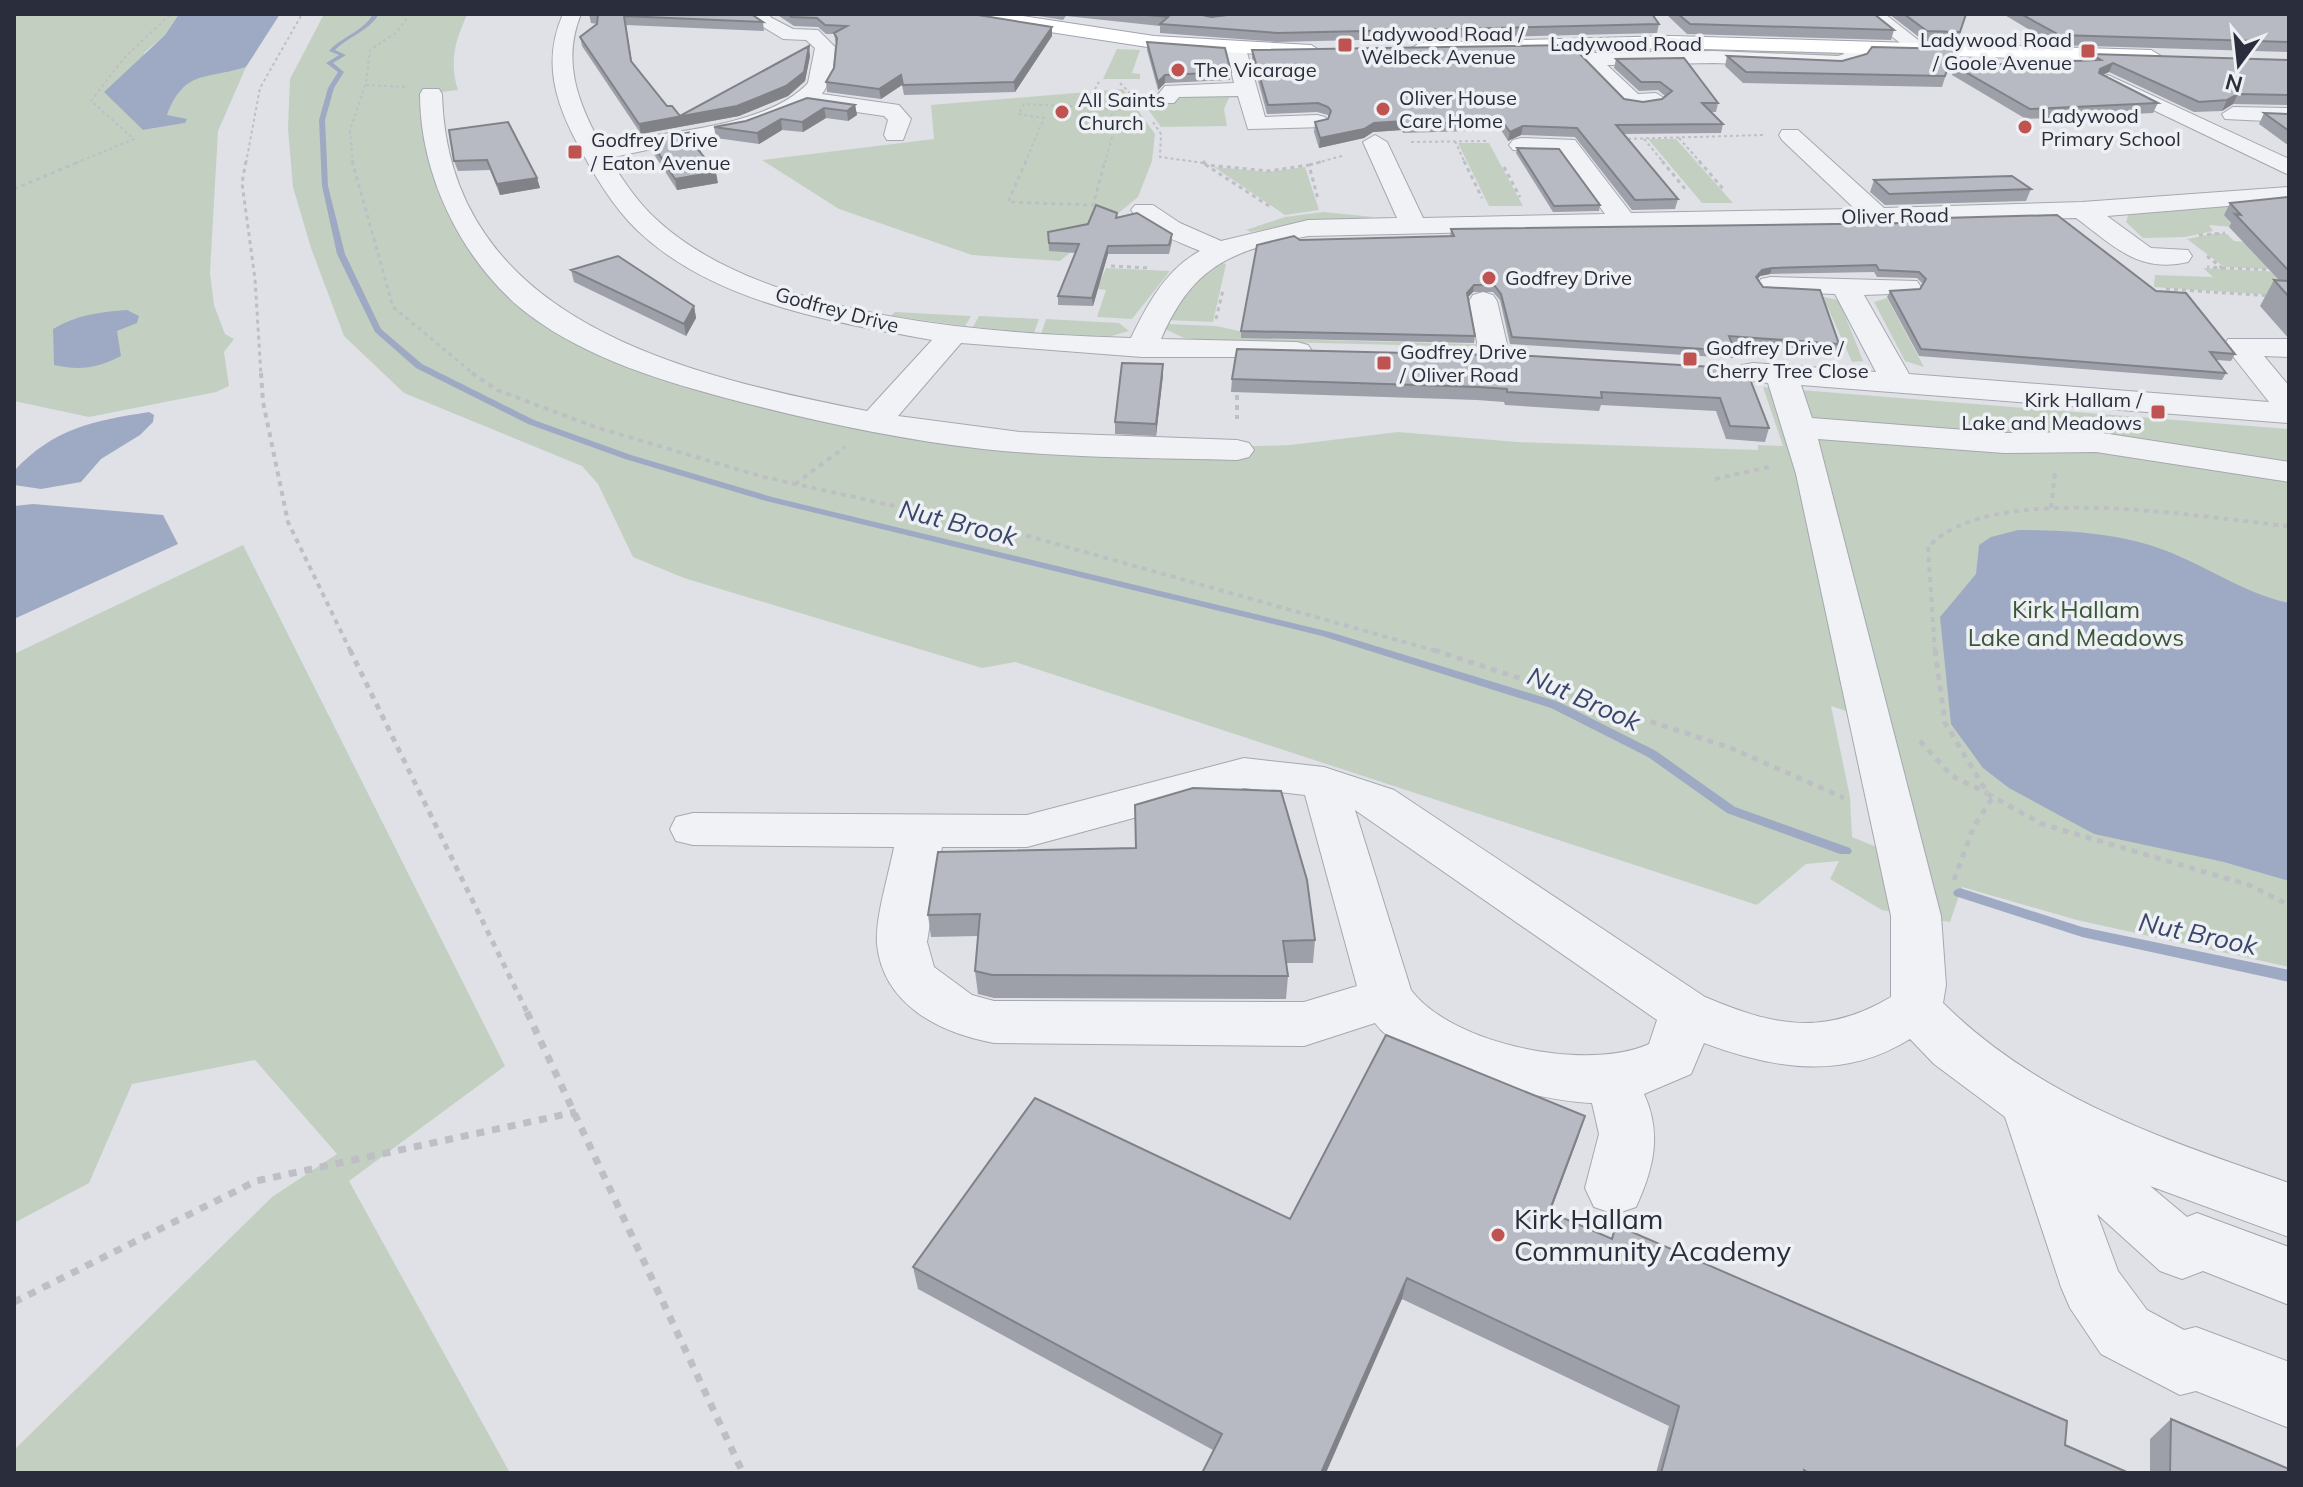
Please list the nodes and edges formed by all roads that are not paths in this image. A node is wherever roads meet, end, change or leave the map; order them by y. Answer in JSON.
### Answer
{"nodes":[{"id":1,"x":572,"y":14,"type":"edge"},
{"id":2,"x":763,"y":14,"type":"edge"},
{"id":3,"x":972,"y":14,"type":"edge"},
{"id":4,"x":1191,"y":14,"type":"edge"},
{"id":5,"x":1873,"y":14,"type":"edge"},
{"id":6,"x":1898,"y":14,"type":"edge"},
{"id":7,"x":1232,"y":16,"type":"edge"},
{"id":8,"x":1912,"y":43,"type":"edge"},
{"id":9,"x":1936,"y":43,"type":"edge"},
{"id":10,"x":1205,"y":47,"type":"junction"},
{"id":11,"x":1850,"y":47,"type":"joint"},
{"id":12,"x":1236,"y":49,"type":"junction"},
{"id":13,"x":1401,"y":49,"type":"edge"},
{"id":14,"x":1331,"y":51,"type":"edge"},
{"id":15,"x":1582,"y":51,"type":"junction"},
{"id":16,"x":2169,"y":57,"type":"edge"},
{"id":17,"x":2108,"y":81,"type":"edge"},
{"id":18,"x":1245,"y":89,"type":"junction"},
{"id":19,"x":431,"y":94,"type":"dead end"},
{"id":20,"x":804,"y":98,"type":"junction"},
{"id":21,"x":1166,"y":98,"type":"dead end"},
{"id":22,"x":1656,"y":100,"type":"edge"},
{"id":23,"x":2233,"y":114,"type":"edge"},
{"id":24,"x":2289,"y":115,"type":"edge"},
{"id":25,"x":1317,"y":122,"type":"edge"},
{"id":26,"x":895,"y":135,"type":"dead end"},
{"id":27,"x":1790,"y":135,"type":"road end"},
{"id":28,"x":1521,"y":145,"type":"edge"},
{"id":29,"x":593,"y":151,"type":"junction"},
{"id":30,"x":1342,"y":156,"type":"road end"},
{"id":31,"x":2289,"y":168,"type":"edge"},
{"id":32,"x":2289,"y":194,"type":"edge"},
{"id":33,"x":1144,"y":210,"type":"dead end"},
{"id":34,"x":2082,"y":210,"type":"junction"},
{"id":35,"x":1878,"y":216,"type":"junction"},
{"id":36,"x":1623,"y":220,"type":"junction"},
{"id":37,"x":1413,"y":224,"type":"junction"},
{"id":38,"x":1222,"y":251,"type":"junction"},
{"id":39,"x":2178,"y":256,"type":"dead end"},
{"id":40,"x":1771,"y":285,"type":"edge"},
{"id":41,"x":1845,"y":286,"type":"junction"},
{"id":42,"x":1907,"y":287,"type":"edge"},
{"id":43,"x":1483,"y":301,"type":"dead end"},
{"id":44,"x":952,"y":335,"type":"junction"},
{"id":45,"x":1142,"y":348,"type":"junction"},
{"id":46,"x":2287,"y":348,"type":"dead end"},
{"id":47,"x":1327,"y":352,"type":"edge"},
{"id":48,"x":1526,"y":358,"type":"edge"},
{"id":49,"x":1722,"y":369,"type":"edge"},
{"id":50,"x":1781,"y":373,"type":"junction"},
{"id":51,"x":1897,"y":382,"type":"junction"},
{"id":52,"x":2289,"y":406,"type":"edge"},
{"id":53,"x":2289,"y":413,"type":"edge"},
{"id":54,"x":875,"y":422,"type":"junction"},
{"id":55,"x":1803,"y":442,"type":"junction"},
{"id":56,"x":1237,"y":450,"type":"road end"},
{"id":57,"x":2289,"y":472,"type":"edge"},
{"id":58,"x":1324,"y":782,"type":"junction"},
{"id":59,"x":693,"y":829,"type":"dead end"},
{"id":60,"x":921,"y":830,"type":"junction"},
{"id":61,"x":1387,"y":998,"type":"junction"},
{"id":62,"x":1915,"y":1009,"type":"junction"},
{"id":63,"x":1686,"y":1012,"type":"junction"},
{"id":64,"x":1609,"y":1081,"type":"junction"},
{"id":65,"x":2053,"y":1119,"type":"junction"},
{"id":66,"x":1615,"y":1188,"type":"dead end"},
{"id":67,"x":2289,"y":1210,"type":"edge"},
{"id":68,"x":2289,"y":1276,"type":"edge"},
{"id":69,"x":2289,"y":1395,"type":"edge"}],
"edges":[{"from":1,"to":29,"type":"street","name":"Godfrey Drive"},
{"from":2,"to":20,"type":"street"},
{"from":3,"to":10,"type":"main road"},
{"from":4,"to":7,"type":"street"},
{"from":5,"to":6,"type":"street"},
{"from":5,"to":8,"type":"street"},
{"from":6,"to":9,"type":"street"},
{"from":7,"to":10,"type":"street"},
{"from":10,"to":12,"type":"main road"},
{"from":11,"to":15,"type":"street","name":"Ladywood Road"},
{"from":11,"to":16,"type":"main road","name":"Ladywood Road"},
{"from":12,"to":14,"type":"main road"},
{"from":12,"to":18,"type":"street"},
{"from":13,"to":15,"type":"main road","name":"Ladywood Road"},
{"from":15,"to":22,"type":"street"},
{"from":17,"to":31,"type":"street"},
{"from":18,"to":21,"type":"street"},
{"from":18,"to":25,"type":"street"},
{"from":19,"to":54,"type":"street"},
{"from":20,"to":26,"type":"street"},
{"from":20,"to":29,"type":"street"},
{"from":23,"to":24,"type":"street"},
{"from":27,"to":35,"type":"street"},
{"from":28,"to":36,"type":"street"},
{"from":29,"to":44,"type":"street","name":"Godfrey Drive"},
{"from":30,"to":37,"type":"street"},
{"from":32,"to":34,"type":"street","name":"Oliver Road"},
{"from":33,"to":38,"type":"street"},
{"from":34,"to":35,"type":"street","name":"Oliver Road"},
{"from":34,"to":39,"type":"street"},
{"from":35,"to":36,"type":"street","name":"Oliver Road"},
{"from":36,"to":37,"type":"street","name":"Oliver Road"},
{"from":37,"to":38,"type":"street","name":"Oliver Road"},
{"from":38,"to":45,"type":"street","name":"Oliver Road"},
{"from":40,"to":41,"type":"street"},
{"from":41,"to":42,"type":"street"},
{"from":41,"to":51,"type":"street"},
{"from":43,"to":48,"type":"street"},
{"from":44,"to":45,"type":"street","name":"Godfrey Drive"},
{"from":44,"to":54,"type":"street"},
{"from":45,"to":47,"type":"street","name":"Godfrey Drive"},
{"from":46,"to":52,"type":"street"},
{"from":49,"to":50,"type":"street"},
{"from":50,"to":51,"type":"street"},
{"from":50,"to":55,"type":"street"},
{"from":51,"to":53,"type":"street"},
{"from":54,"to":56,"type":"street"},
{"from":55,"to":57,"type":"street"},
{"from":55,"to":62,"type":"street"},
{"from":58,"to":60,"type":"street"},
{"from":58,"to":61,"type":"street"},
{"from":58,"to":63,"type":"street"},
{"from":59,"to":60,"type":"street"},
{"from":60,"to":61,"type":"street"},
{"from":61,"to":64,"type":"street"},
{"from":62,"to":63,"type":"street"},
{"from":62,"to":65,"type":"street"},
{"from":63,"to":64,"type":"street"},
{"from":64,"to":66,"type":"street"},
{"from":65,"to":67,"type":"street"},
{"from":65,"to":68,"type":"street"},
{"from":65,"to":69,"type":"street"}]}
